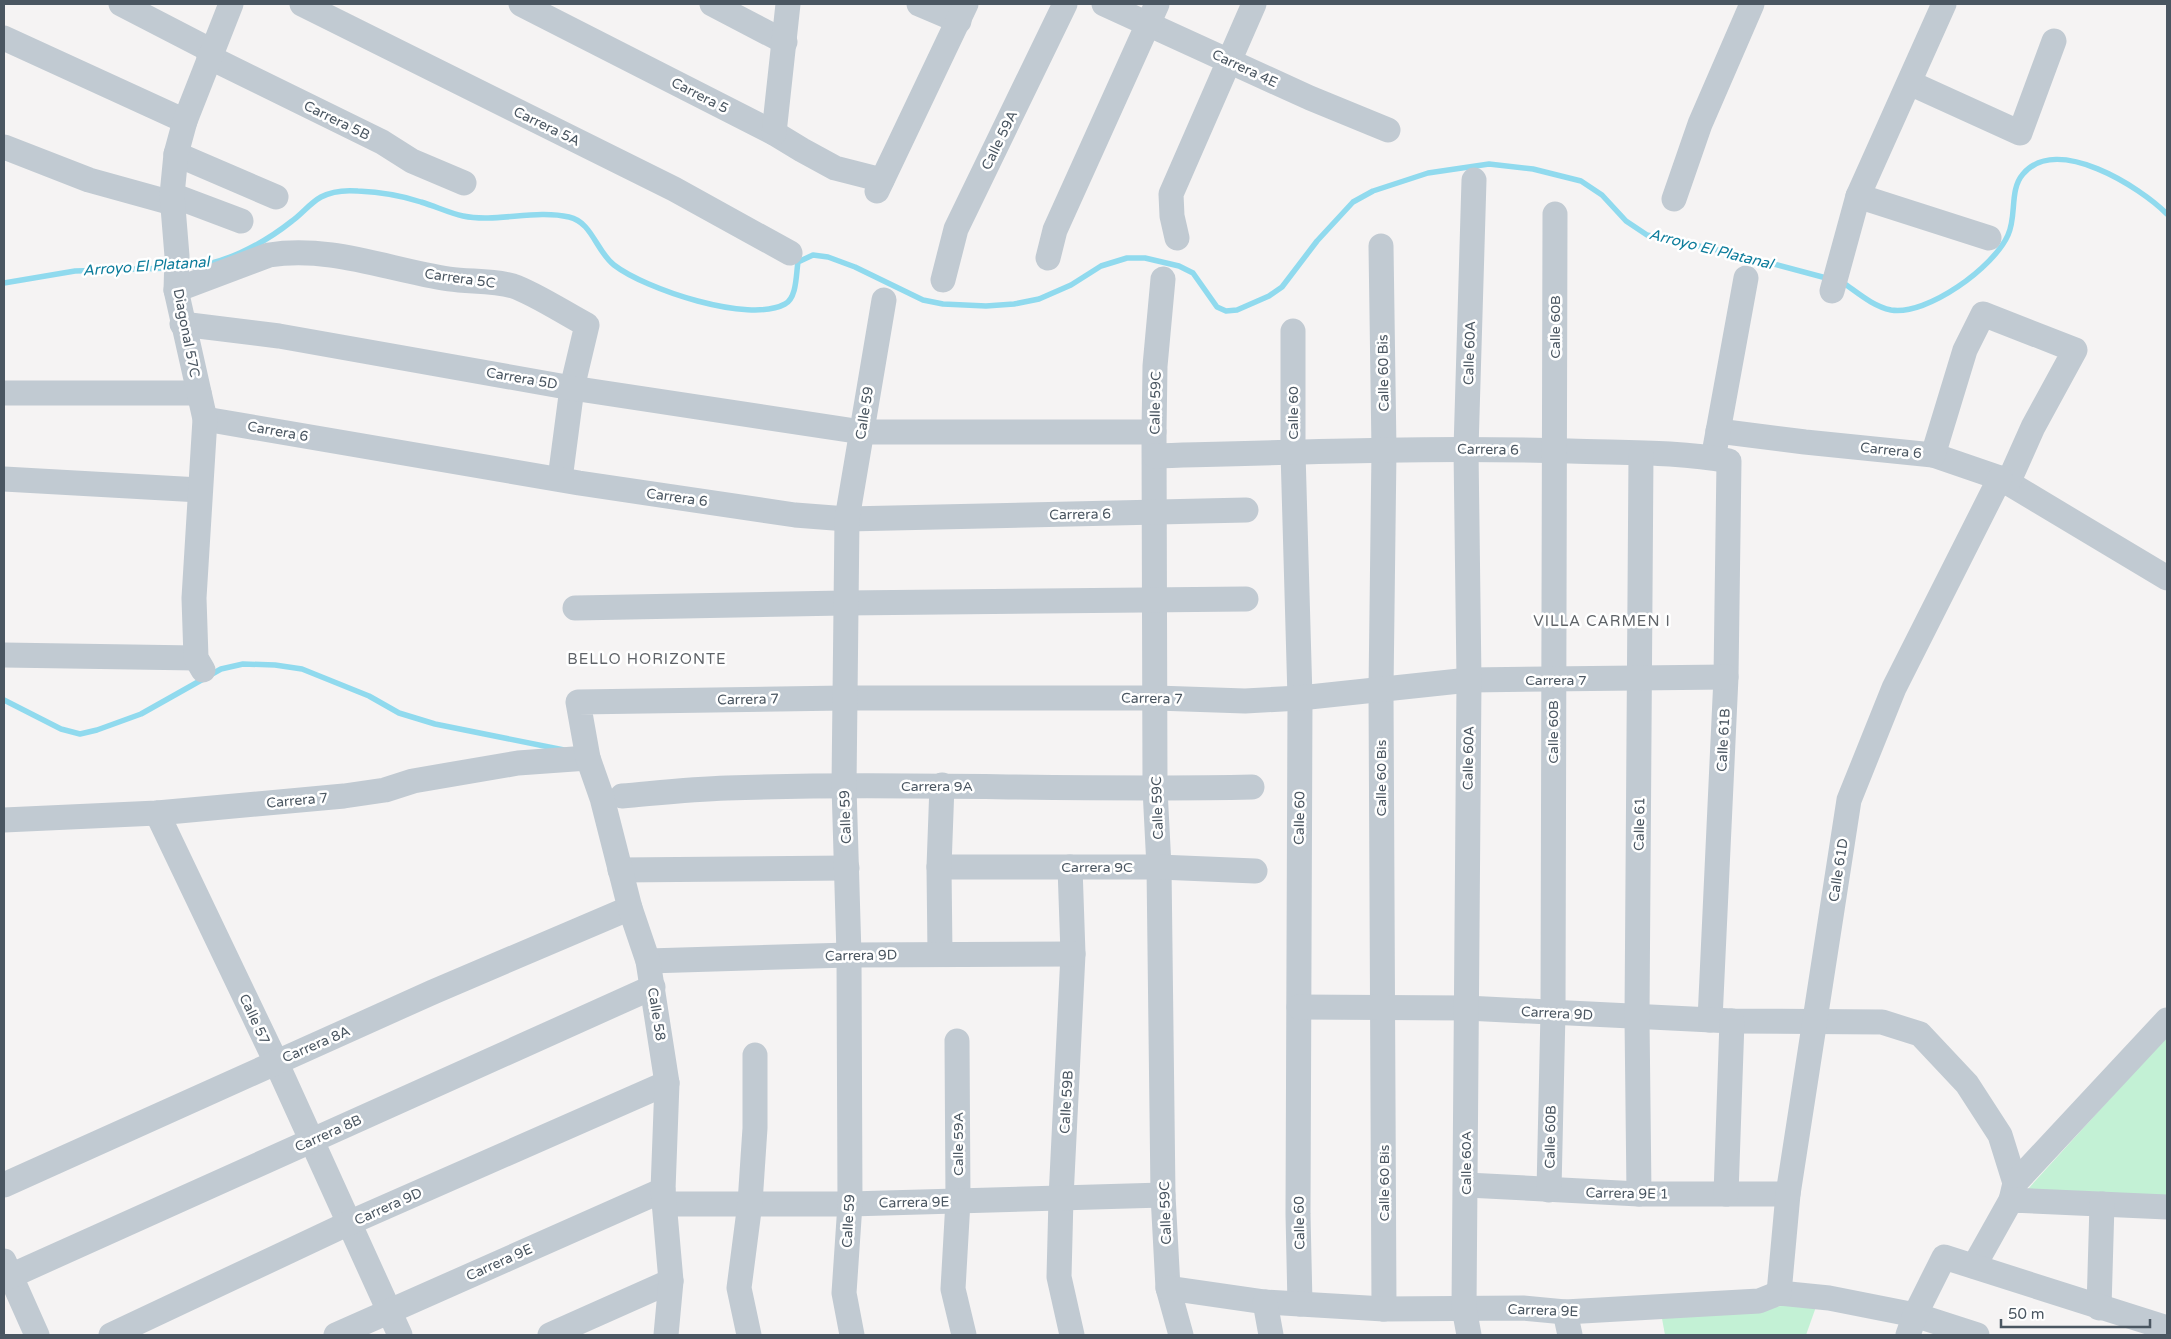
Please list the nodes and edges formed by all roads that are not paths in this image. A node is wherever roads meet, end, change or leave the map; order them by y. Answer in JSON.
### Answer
{"nodes":[{"id":1,"x":121,"y":4,"type":"edge"},
{"id":2,"x":231,"y":4,"type":"edge"},
{"id":3,"x":302,"y":4,"type":"edge"},
{"id":4,"x":521,"y":4,"type":"edge"},
{"id":5,"x":712,"y":4,"type":"edge"},
{"id":6,"x":788,"y":4,"type":"edge"},
{"id":7,"x":919,"y":4,"type":"edge"},
{"id":8,"x":1065,"y":4,"type":"edge"},
{"id":9,"x":1104,"y":4,"type":"edge"},
{"id":10,"x":1254,"y":4,"type":"edge"},
{"id":11,"x":1752,"y":4,"type":"edge"},
{"id":12,"x":1944,"y":4,"type":"edge"},
{"id":13,"x":962,"y":12,"type":"edge"},
{"id":14,"x":1152,"y":13,"type":"edge"},
{"id":15,"x":4,"y":38,"type":"edge"},
{"id":16,"x":2054,"y":41,"type":"dead end"},
{"id":17,"x":785,"y":42,"type":"junction"},
{"id":18,"x":210,"y":54,"type":"junction"},
{"id":19,"x":1229,"y":60,"type":"junction"},
{"id":20,"x":1910,"y":84,"type":"junction"},
{"id":21,"x":185,"y":121,"type":"junction"},
{"id":22,"x":1388,"y":130,"type":"dead end"},
{"id":23,"x":774,"y":133,"type":"junction"},
{"id":24,"x":4,"y":147,"type":"edge"},
{"id":25,"x":176,"y":154,"type":"junction"},
{"id":26,"x":1474,"y":180,"type":"dead end"},
{"id":27,"x":464,"y":183,"type":"dead end"},
{"id":28,"x":1858,"y":196,"type":"junction"},
{"id":29,"x":276,"y":198,"type":"dead end"},
{"id":30,"x":172,"y":199,"type":"junction"},
{"id":31,"x":1674,"y":199,"type":"dead end"},
{"id":32,"x":1555,"y":214,"type":"dead end"},
{"id":33,"x":241,"y":221,"type":"dead end"},
{"id":34,"x":1177,"y":238,"type":"dead end"},
{"id":35,"x":1988,"y":238,"type":"dead end"},
{"id":36,"x":1381,"y":246,"type":"dead end"},
{"id":37,"x":790,"y":254,"type":"dead end"},
{"id":38,"x":1048,"y":258,"type":"dead end"},
{"id":39,"x":176,"y":275,"type":"junction"},
{"id":40,"x":1746,"y":278,"type":"dead end"},
{"id":41,"x":943,"y":280,"type":"dead end"},
{"id":42,"x":1163,"y":280,"type":"dead end"},
{"id":43,"x":1835,"y":280,"type":"dead end"},
{"id":44,"x":884,"y":300,"type":"dead end"},
{"id":45,"x":182,"y":324,"type":"junction"},
{"id":46,"x":1294,"y":331,"type":"dead end"},
{"id":47,"x":572,"y":388,"type":"junction"},
{"id":48,"x":4,"y":393,"type":"edge"},
{"id":49,"x":199,"y":394,"type":"junction"},
{"id":50,"x":205,"y":419,"type":"junction"},
{"id":51,"x":1718,"y":431,"type":"junction"},
{"id":52,"x":862,"y":432,"type":"junction"},
{"id":53,"x":1154,"y":432,"type":"junction"},
{"id":54,"x":1466,"y":448,"type":"junction"},
{"id":55,"x":1384,"y":450,"type":"junction"},
{"id":56,"x":1555,"y":451,"type":"junction"},
{"id":57,"x":1294,"y":452,"type":"junction"},
{"id":58,"x":1641,"y":454,"type":"junction"},
{"id":59,"x":1933,"y":454,"type":"junction"},
{"id":60,"x":1155,"y":456,"type":"junction"},
{"id":61,"x":1721,"y":459,"type":"junction"},
{"id":62,"x":4,"y":478,"type":"edge"},
{"id":63,"x":560,"y":479,"type":"junction"},
{"id":64,"x":2004,"y":480,"type":"junction"},
{"id":65,"x":200,"y":490,"type":"junction"},
{"id":66,"x":1246,"y":510,"type":"dead end"},
{"id":67,"x":1154,"y":513,"type":"junction"},
{"id":68,"x":847,"y":519,"type":"junction"},
{"id":69,"x":2167,"y":578,"type":"edge"},
{"id":70,"x":1156,"y":599,"type":"junction"},
{"id":71,"x":1246,"y":599,"type":"dead end"},
{"id":72,"x":844,"y":602,"type":"junction"},
{"id":73,"x":575,"y":608,"type":"dead end"},
{"id":74,"x":4,"y":655,"type":"edge"},
{"id":75,"x":1726,"y":677,"type":"junction"},
{"id":76,"x":1640,"y":679,"type":"junction"},
{"id":77,"x":1469,"y":680,"type":"junction"},
{"id":78,"x":1553,"y":680,"type":"junction"},
{"id":79,"x":1381,"y":690,"type":"junction"},
{"id":80,"x":844,"y":698,"type":"junction"},
{"id":81,"x":1156,"y":698,"type":"junction"},
{"id":82,"x":1300,"y":698,"type":"junction"},
{"id":83,"x":578,"y":702,"type":"joint"},
{"id":84,"x":588,"y":758,"type":"junction"},
{"id":85,"x":844,"y":786,"type":"junction"},
{"id":86,"x":942,"y":786,"type":"junction"},
{"id":87,"x":1252,"y":787,"type":"dead end"},
{"id":88,"x":1156,"y":789,"type":"junction"},
{"id":89,"x":622,"y":796,"type":"dead end"},
{"id":90,"x":157,"y":813,"type":"junction"},
{"id":91,"x":4,"y":820,"type":"edge"},
{"id":92,"x":939,"y":867,"type":"junction"},
{"id":93,"x":1070,"y":867,"type":"junction"},
{"id":94,"x":1159,"y":867,"type":"junction"},
{"id":95,"x":847,"y":868,"type":"junction"},
{"id":96,"x":620,"y":870,"type":"junction"},
{"id":97,"x":1255,"y":871,"type":"dead end"},
{"id":98,"x":630,"y":908,"type":"junction"},
{"id":99,"x":940,"y":954,"type":"junction"},
{"id":100,"x":1073,"y":954,"type":"junction"},
{"id":101,"x":849,"y":955,"type":"junction"},
{"id":102,"x":648,"y":961,"type":"junction"},
{"id":103,"x":653,"y":987,"type":"junction"},
{"id":104,"x":1300,"y":1007,"type":"junction"},
{"id":105,"x":1382,"y":1007,"type":"junction"},
{"id":106,"x":1466,"y":1008,"type":"junction"},
{"id":107,"x":1553,"y":1012,"type":"junction"},
{"id":108,"x":1637,"y":1018,"type":"junction"},
{"id":109,"x":1721,"y":1020,"type":"junction"},
{"id":110,"x":2167,"y":1020,"type":"edge"},
{"id":111,"x":1815,"y":1021,"type":"junction"},
{"id":112,"x":957,"y":1041,"type":"dead end"},
{"id":113,"x":755,"y":1055,"type":"dead end"},
{"id":114,"x":276,"y":1062,"type":"junction"},
{"id":115,"x":667,"y":1083,"type":"junction"},
{"id":116,"x":312,"y":1141,"type":"junction"},
{"id":117,"x":4,"y":1185,"type":"edge"},
{"id":118,"x":1466,"y":1186,"type":"junction"},
{"id":119,"x":1549,"y":1190,"type":"junction"},
{"id":120,"x":2013,"y":1191,"type":"junction"},
{"id":121,"x":1639,"y":1194,"type":"junction"},
{"id":122,"x":1726,"y":1194,"type":"junction"},
{"id":123,"x":1788,"y":1194,"type":"junction"},
{"id":124,"x":1163,"y":1195,"type":"junction"},
{"id":125,"x":664,"y":1197,"type":"junction"},
{"id":126,"x":1060,"y":1198,"type":"junction"},
{"id":127,"x":958,"y":1201,"type":"junction"},
{"id":128,"x":750,"y":1203,"type":"junction"},
{"id":129,"x":850,"y":1204,"type":"junction"},
{"id":130,"x":2102,"y":1204,"type":"junction"},
{"id":131,"x":2167,"y":1207,"type":"edge"},
{"id":132,"x":349,"y":1223,"type":"junction"},
{"id":133,"x":1974,"y":1266,"type":"junction"},
{"id":134,"x":6,"y":1272,"type":"edge"},
{"id":135,"x":671,"y":1281,"type":"junction"},
{"id":136,"x":1168,"y":1288,"type":"junction"},
{"id":137,"x":1779,"y":1293,"type":"junction"},
{"id":138,"x":1265,"y":1302,"type":"junction"},
{"id":139,"x":1300,"y":1304,"type":"junction"},
{"id":140,"x":1464,"y":1308,"type":"junction"},
{"id":141,"x":2099,"y":1308,"type":"junction"},
{"id":142,"x":1384,"y":1309,"type":"junction"},
{"id":143,"x":388,"y":1312,"type":"junction"},
{"id":144,"x":1567,"y":1324,"type":"edge"},
{"id":145,"x":1911,"y":1325,"type":"edge"},
{"id":146,"x":2167,"y":1328,"type":"edge"},
{"id":147,"x":37,"y":1335,"type":"edge"},
{"id":148,"x":111,"y":1335,"type":"edge"},
{"id":149,"x":336,"y":1335,"type":"edge"},
{"id":150,"x":400,"y":1335,"type":"edge"},
{"id":151,"x":550,"y":1335,"type":"edge"},
{"id":152,"x":666,"y":1335,"type":"edge"},
{"id":153,"x":749,"y":1335,"type":"edge"},
{"id":154,"x":852,"y":1335,"type":"edge"},
{"id":155,"x":964,"y":1335,"type":"edge"},
{"id":156,"x":1072,"y":1335,"type":"edge"},
{"id":157,"x":1181,"y":1335,"type":"edge"},
{"id":158,"x":1271,"y":1335,"type":"edge"},
{"id":159,"x":1469,"y":1335,"type":"edge"},
{"id":160,"x":1978,"y":1335,"type":"edge"}],
"edges":[{"from":1,"to":18,"type":"street","name":"Carrera 5B"},
{"from":2,"to":18,"type":"street","name":"Diagonal 57C"},
{"from":3,"to":37,"type":"street","name":"Carrera 5A"},
{"from":4,"to":23,"type":"street","name":"Carrera 5"},
{"from":5,"to":17,"type":"street"},
{"from":6,"to":17,"type":"street"},
{"from":7,"to":13,"type":"street"},
{"from":8,"to":41,"type":"street","name":"Calle 59A"},
{"from":9,"to":14,"type":"street","name":"Carrera 4E"},
{"from":10,"to":19,"type":"street"},
{"from":11,"to":31,"type":"street"},
{"from":12,"to":20,"type":"street"},
{"from":13,"to":23,"type":"street","name":"Carrera 5"},
{"from":14,"to":19,"type":"street","name":"Carrera 4E"},
{"from":14,"to":38,"type":"street"},
{"from":15,"to":21,"type":"street"},
{"from":16,"to":20,"type":"street"},
{"from":17,"to":23,"type":"street"},
{"from":18,"to":21,"type":"street","name":"Diagonal 57C"},
{"from":18,"to":27,"type":"street","name":"Carrera 5B"},
{"from":19,"to":22,"type":"street","name":"Carrera 4E"},
{"from":19,"to":34,"type":"street"},
{"from":20,"to":28,"type":"street"},
{"from":21,"to":25,"type":"street","name":"Diagonal 57C"},
{"from":24,"to":30,"type":"street"},
{"from":25,"to":29,"type":"street"},
{"from":25,"to":30,"type":"street","name":"Diagonal 57C"},
{"from":26,"to":54,"type":"street","name":"Calle 60A"},
{"from":28,"to":35,"type":"street"},
{"from":28,"to":43,"type":"street"},
{"from":30,"to":33,"type":"street"},
{"from":30,"to":39,"type":"street","name":"Diagonal 57C"},
{"from":32,"to":56,"type":"street","name":"Calle 60B"},
{"from":36,"to":55,"type":"street","name":"Calle 60 Bis"},
{"from":39,"to":45,"type":"street","name":"Diagonal 57C"},
{"from":39,"to":47,"type":"street","name":"Carrera 5C"},
{"from":40,"to":51,"type":"street","name":"Calle 61B"},
{"from":42,"to":53,"type":"street","name":"Calle 59C"},
{"from":44,"to":52,"type":"street","name":"Calle 59"},
{"from":45,"to":47,"type":"street","name":"Carrera 5D"},
{"from":45,"to":49,"type":"street","name":"Diagonal 57C"},
{"from":46,"to":57,"type":"street","name":"Calle 60"},
{"from":47,"to":52,"type":"street","name":"Carrera 5D"},
{"from":47,"to":63,"type":"street","name":"Carrera 5C"},
{"from":48,"to":49,"type":"street"},
{"from":49,"to":50,"type":"street","name":"Diagonal 57C"},
{"from":50,"to":63,"type":"street","name":"Carrera 6"},
{"from":50,"to":65,"type":"street","name":"Diagonal 57C"},
{"from":51,"to":59,"type":"street","name":"Carrera 6"},
{"from":51,"to":61,"type":"street","name":"Calle 61B"},
{"from":52,"to":53,"type":"street","name":"Carrera 5D"},
{"from":52,"to":68,"type":"street","name":"Calle 59"},
{"from":53,"to":60,"type":"street","name":"Calle 59C"},
{"from":54,"to":55,"type":"street","name":"Carrera 6"},
{"from":54,"to":56,"type":"street","name":"Carrera 6"},
{"from":54,"to":77,"type":"street","name":"Calle 60A"},
{"from":55,"to":57,"type":"street","name":"Carrera 6"},
{"from":55,"to":79,"type":"street","name":"Calle 60 Bis"},
{"from":56,"to":58,"type":"street","name":"Carrera 6"},
{"from":56,"to":78,"type":"street","name":"Calle 60B"},
{"from":57,"to":60,"type":"street","name":"Carrera 6"},
{"from":57,"to":82,"type":"street","name":"Calle 60"},
{"from":58,"to":61,"type":"street","name":"Carrera 6"},
{"from":58,"to":76,"type":"street","name":"Calle 61"},
{"from":59,"to":64,"type":"street","name":"Carrera 6"},
{"from":59,"to":64,"type":"street","name":"Calle 61D"},
{"from":60,"to":67,"type":"street","name":"Calle 59C"},
{"from":61,"to":75,"type":"street","name":"Calle 61B"},
{"from":62,"to":65,"type":"street"},
{"from":63,"to":68,"type":"street","name":"Carrera 6"},
{"from":64,"to":69,"type":"street","name":"Carrera 6"},
{"from":64,"to":111,"type":"street","name":"Calle 61D"},
{"from":65,"to":74,"type":"street","name":"Diagonal 57C"},
{"from":66,"to":67,"type":"street","name":"Carrera 6"},
{"from":67,"to":68,"type":"street","name":"Carrera 6"},
{"from":67,"to":70,"type":"street","name":"Calle 59C"},
{"from":68,"to":72,"type":"street","name":"Calle 59"},
{"from":70,"to":71,"type":"street"},
{"from":70,"to":72,"type":"street"},
{"from":70,"to":81,"type":"street","name":"Calle 59C"},
{"from":72,"to":73,"type":"street"},
{"from":72,"to":80,"type":"street","name":"Calle 59"},
{"from":75,"to":76,"type":"street","name":"Carrera 7"},
{"from":75,"to":109,"type":"street","name":"Calle 61B"},
{"from":76,"to":78,"type":"street","name":"Carrera 7"},
{"from":76,"to":108,"type":"street","name":"Calle 61"},
{"from":77,"to":78,"type":"street","name":"Carrera 7"},
{"from":77,"to":79,"type":"street","name":"Carrera 7"},
{"from":77,"to":106,"type":"street","name":"Calle 60A"},
{"from":78,"to":107,"type":"street","name":"Calle 60B"},
{"from":79,"to":82,"type":"street","name":"Carrera 7"},
{"from":79,"to":105,"type":"street","name":"Calle 60 Bis"},
{"from":80,"to":81,"type":"street","name":"Carrera 7"},
{"from":80,"to":83,"type":"street","name":"Carrera 7"},
{"from":80,"to":85,"type":"street","name":"Calle 59"},
{"from":81,"to":82,"type":"street","name":"Carrera 7"},
{"from":81,"to":88,"type":"street","name":"Calle 59C"},
{"from":82,"to":104,"type":"street","name":"Calle 60"},
{"from":83,"to":84,"type":"street","name":"Calle 58"},
{"from":84,"to":90,"type":"street","name":"Carrera 7"},
{"from":84,"to":96,"type":"street","name":"Calle 58"},
{"from":85,"to":86,"type":"street","name":"Carrera 9A"},
{"from":85,"to":89,"type":"street","name":"Carrera 9A"},
{"from":85,"to":95,"type":"street","name":"Calle 59"},
{"from":86,"to":88,"type":"street","name":"Carrera 9A"},
{"from":86,"to":92,"type":"street"},
{"from":87,"to":88,"type":"street","name":"Carrera 9A"},
{"from":88,"to":94,"type":"street","name":"Calle 59C"},
{"from":90,"to":91,"type":"street","name":"Carrera 7"},
{"from":90,"to":114,"type":"street","name":"Calle 57"},
{"from":92,"to":93,"type":"street","name":"Carrera 9C"},
{"from":92,"to":99,"type":"street"},
{"from":93,"to":94,"type":"street","name":"Carrera 9C"},
{"from":93,"to":100,"type":"street","name":"Calle 59B"},
{"from":94,"to":97,"type":"street","name":"Carrera 9C"},
{"from":94,"to":124,"type":"street","name":"Calle 59C"},
{"from":95,"to":96,"type":"street"},
{"from":95,"to":101,"type":"street","name":"Calle 59"},
{"from":96,"to":98,"type":"street","name":"Calle 58"},
{"from":98,"to":102,"type":"street","name":"Calle 58"},
{"from":98,"to":114,"type":"street","name":"Carrera 8A"},
{"from":99,"to":100,"type":"street","name":"Carrera 9D"},
{"from":99,"to":101,"type":"street","name":"Carrera 9D"},
{"from":100,"to":126,"type":"street","name":"Calle 59B"},
{"from":101,"to":102,"type":"street","name":"Carrera 9D"},
{"from":101,"to":129,"type":"street","name":"Calle 59"},
{"from":102,"to":103,"type":"street","name":"Calle 58"},
{"from":103,"to":115,"type":"street","name":"Calle 58"},
{"from":103,"to":116,"type":"street","name":"Carrera 8B"},
{"from":104,"to":105,"type":"street","name":"Carrera 9D"},
{"from":104,"to":139,"type":"street","name":"Calle 60"},
{"from":105,"to":106,"type":"street","name":"Carrera 9D"},
{"from":105,"to":142,"type":"street","name":"Calle 60 Bis"},
{"from":106,"to":107,"type":"street","name":"Carrera 9D"},
{"from":106,"to":118,"type":"street","name":"Calle 60A"},
{"from":107,"to":108,"type":"street","name":"Carrera 9D"},
{"from":107,"to":119,"type":"street","name":"Calle 60B"},
{"from":108,"to":109,"type":"street","name":"Carrera 9D"},
{"from":108,"to":121,"type":"street","name":"Calle 61"},
{"from":109,"to":111,"type":"street","name":"Carrera 9D"},
{"from":109,"to":122,"type":"street","name":"Calle 61B"},
{"from":110,"to":120,"type":"street"},
{"from":111,"to":120,"type":"street","name":"Carrera 9D"},
{"from":111,"to":123,"type":"street","name":"Calle 61D"},
{"from":112,"to":127,"type":"street","name":"Calle 59A"},
{"from":113,"to":128,"type":"street"},
{"from":114,"to":116,"type":"street","name":"Calle 57"},
{"from":114,"to":117,"type":"street","name":"Carrera 8A"},
{"from":115,"to":125,"type":"street","name":"Calle 58"},
{"from":115,"to":132,"type":"street","name":"Carrera 9D"},
{"from":116,"to":132,"type":"street","name":"Calle 57"},
{"from":116,"to":134,"type":"street","name":"Carrera 8B"},
{"from":118,"to":119,"type":"street","name":"Carrera 9E 1"},
{"from":118,"to":140,"type":"street","name":"Calle 60A"},
{"from":119,"to":121,"type":"street","name":"Carrera 9E 1"},
{"from":120,"to":130,"type":"street"},
{"from":120,"to":133,"type":"street"},
{"from":121,"to":122,"type":"street","name":"Carrera 9E 1"},
{"from":122,"to":123,"type":"street","name":"Carrera 9E 1"},
{"from":123,"to":137,"type":"street","name":"Calle 61D"},
{"from":124,"to":126,"type":"street","name":"Carrera 9E"},
{"from":124,"to":136,"type":"street","name":"Calle 59C"},
{"from":125,"to":128,"type":"street","name":"Carrera 9E"},
{"from":125,"to":135,"type":"street","name":"Calle 58"},
{"from":125,"to":143,"type":"street","name":"Carrera 9E"},
{"from":126,"to":127,"type":"street","name":"Carrera 9E"},
{"from":126,"to":156,"type":"street","name":"Calle 59B"},
{"from":127,"to":129,"type":"street","name":"Carrera 9E"},
{"from":127,"to":155,"type":"street","name":"Calle 59A"},
{"from":128,"to":129,"type":"street","name":"Carrera 9E"},
{"from":128,"to":153,"type":"street"},
{"from":129,"to":154,"type":"street","name":"Calle 59"},
{"from":130,"to":131,"type":"street"},
{"from":130,"to":141,"type":"street"},
{"from":132,"to":143,"type":"street","name":"Calle 57"},
{"from":132,"to":148,"type":"street","name":"Carrera 9D"},
{"from":133,"to":141,"type":"street"},
{"from":133,"to":145,"type":"street"},
{"from":134,"to":147,"type":"street"},
{"from":135,"to":151,"type":"street"},
{"from":135,"to":152,"type":"street","name":"Calle 58"},
{"from":136,"to":138,"type":"street","name":"Carrera 9E"},
{"from":136,"to":157,"type":"street","name":"Calle 59C"},
{"from":137,"to":144,"type":"street","name":"Carrera 9E"},
{"from":137,"to":145,"type":"street","name":"Carrera 9E"},
{"from":138,"to":139,"type":"street","name":"Carrera 9E"},
{"from":138,"to":158,"type":"street"},
{"from":139,"to":142,"type":"street","name":"Carrera 9E"},
{"from":140,"to":142,"type":"street","name":"Carrera 9E"},
{"from":140,"to":144,"type":"street","name":"Carrera 9E"},
{"from":140,"to":159,"type":"street","name":"Calle 60A"},
{"from":141,"to":146,"type":"street"},
{"from":143,"to":149,"type":"street","name":"Carrera 9E"},
{"from":143,"to":150,"type":"street","name":"Calle 57"},
{"from":145,"to":160,"type":"street","name":"Carrera 9E"}]}
